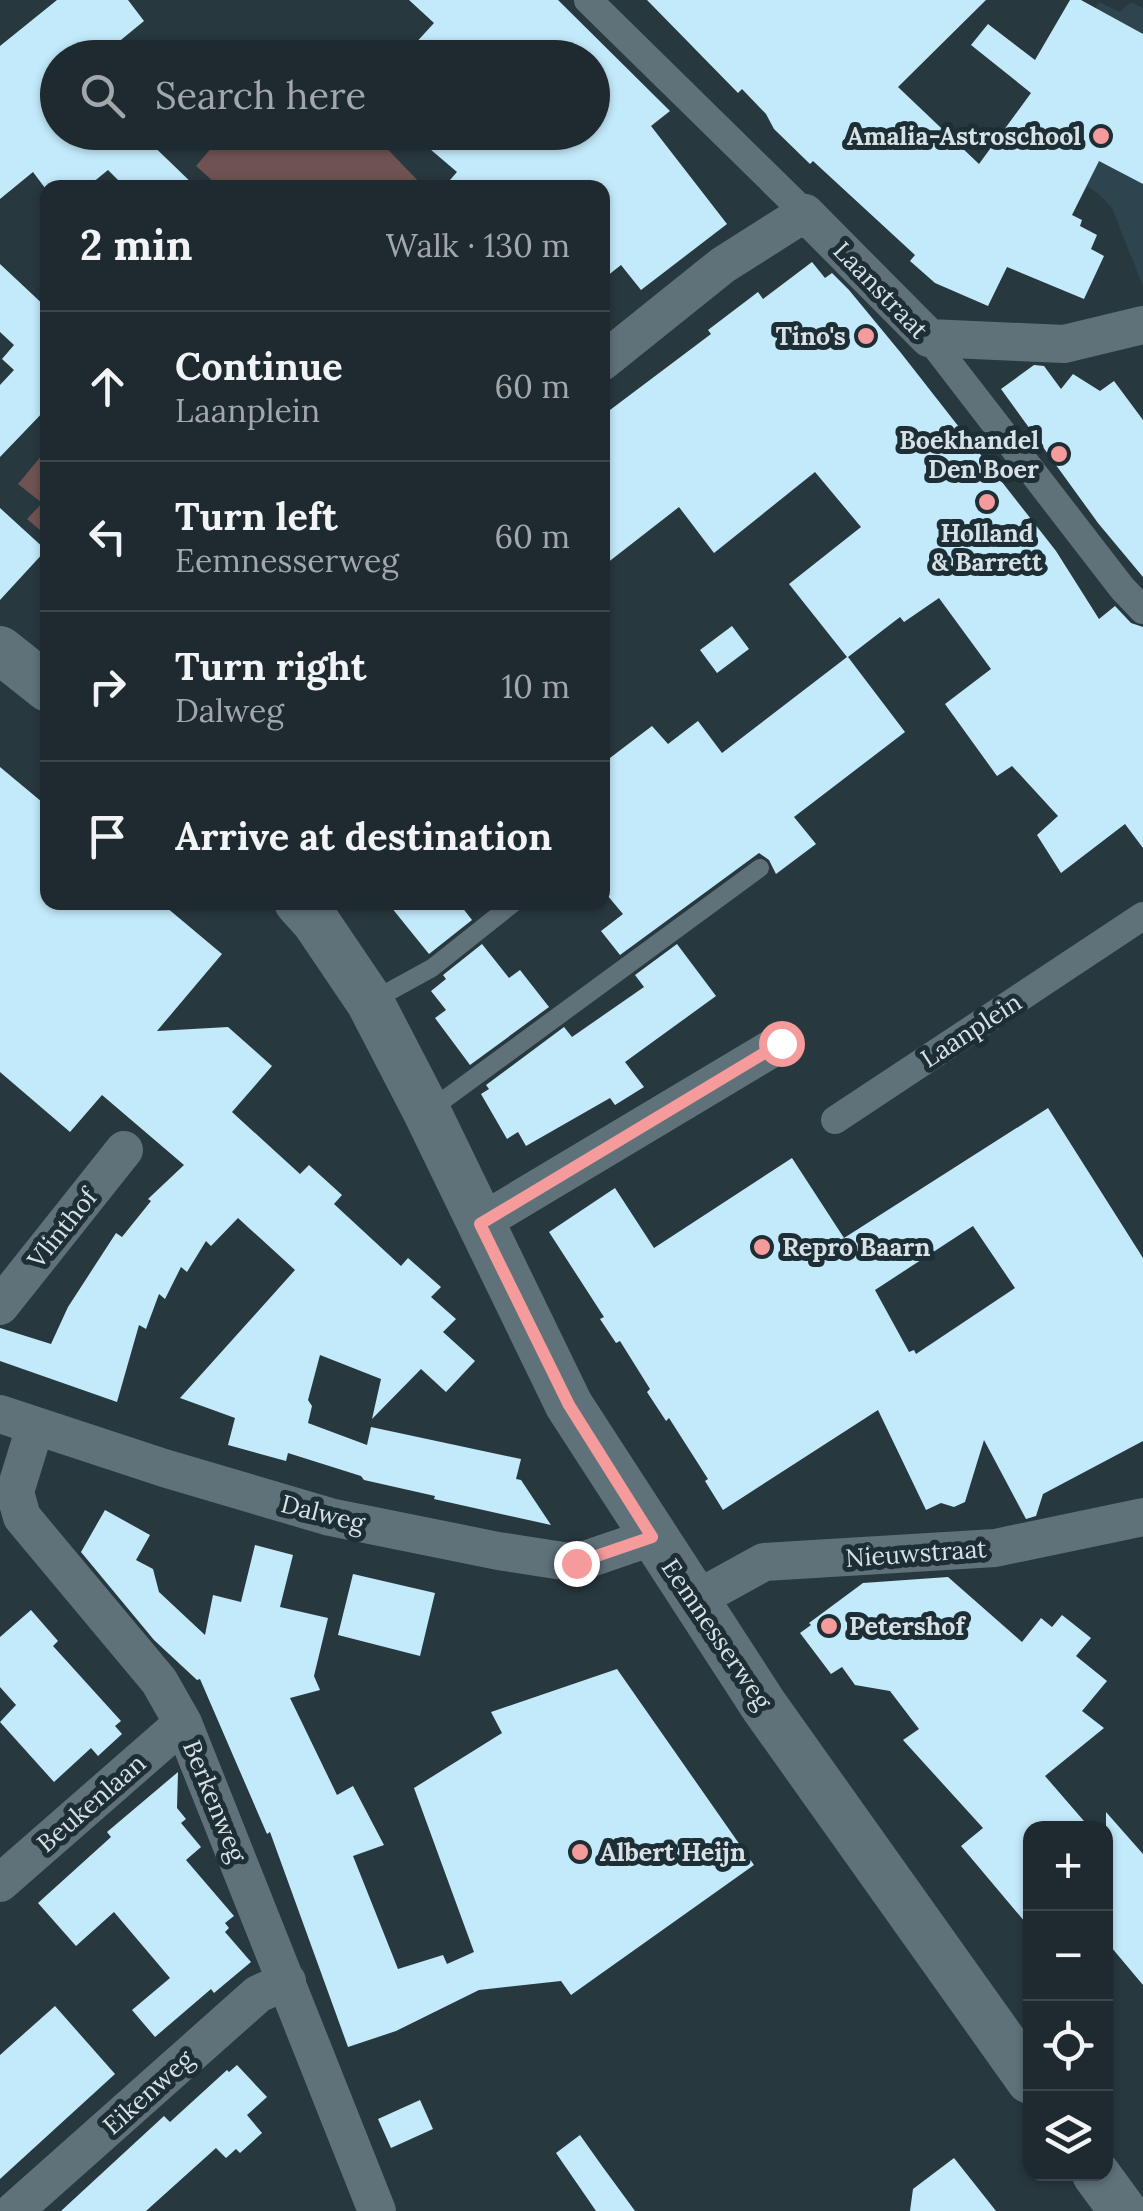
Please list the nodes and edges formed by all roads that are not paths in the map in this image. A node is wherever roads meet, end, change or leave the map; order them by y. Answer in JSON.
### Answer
{"nodes":[{"id":1,"x":588,"y":0,"type":"edge"},
{"id":2,"x":805,"y":213,"type":"junction"},
{"id":3,"x":1128,"y":329,"type":"edge"},
{"id":4,"x":930,"y":338,"type":"junction"},
{"id":5,"x":610,"y":356,"type":"edge"},
{"id":6,"x":1143,"y":610,"type":"edge"},
{"id":7,"x":0,"y":650,"type":"edge"},
{"id":8,"x":40,"y":682,"type":"edge"},
{"id":9,"x":760,"y":868,"type":"dead end"},
{"id":10,"x":305,"y":910,"type":"edge"},
{"id":11,"x":505,"y":910,"type":"edge"},
{"id":12,"x":1143,"y":916,"type":"edge"},
{"id":13,"x":370,"y":1002,"type":"junction"},
{"id":14,"x":781,"y":1043,"type":"dead end"},
{"id":15,"x":428,"y":1112,"type":"junction"},
{"id":16,"x":834,"y":1120,"type":"dead end"},
{"id":17,"x":124,"y":1150,"type":"dead end"},
{"id":18,"x":480,"y":1224,"type":"junction"},
{"id":19,"x":0,"y":1306,"type":"edge"},
{"id":20,"x":17,"y":1420,"type":"edge"},
{"id":21,"x":1143,"y":1517,"type":"edge"},
{"id":22,"x":652,"y":1537,"type":"junction"},
{"id":23,"x":695,"y":1600,"type":"junction"},
{"id":24,"x":183,"y":1723,"type":"junction"},
{"id":25,"x":0,"y":1883,"type":"edge"},
{"id":26,"x":288,"y":1982,"type":"junction"},
{"id":27,"x":1023,"y":2070,"type":"edge"},
{"id":28,"x":1101,"y":2181,"type":"edge"},
{"id":29,"x":14,"y":2211,"type":"edge"},
{"id":30,"x":377,"y":2211,"type":"edge"},
{"id":31,"x":1123,"y":2211,"type":"edge"}],
"edges":[{"from":1,"to":2,"type":"street","name":"Laanstraat"},
{"from":2,"to":4,"type":"street","name":"Laanstraat"},
{"from":2,"to":5,"type":"street"},
{"from":3,"to":4,"type":"street"},
{"from":4,"to":6,"type":"street","name":"Laanstraat"},
{"from":7,"to":8,"type":"street"},
{"from":9,"to":15,"type":"lane"},
{"from":10,"to":13,"type":"street","name":"Eemnesserweg"},
{"from":11,"to":13,"type":"lane"},
{"from":12,"to":16,"type":"street","name":"Laanplein"},
{"from":13,"to":15,"type":"street","name":"Eemnesserweg"},
{"from":14,"to":18,"type":"street"},
{"from":15,"to":18,"type":"street","name":"Eemnesserweg"},
{"from":17,"to":19,"type":"street","name":"Vlinthof"},
{"from":18,"to":22,"type":"street","name":"Eemnesserweg"},
{"from":20,"to":22,"type":"street","name":"Dalweg"},
{"from":20,"to":24,"type":"street","name":"Berkenweg"},
{"from":21,"to":23,"type":"street","name":"Nieuwstraat"},
{"from":22,"to":23,"type":"street","name":"Eemnesserweg"},
{"from":23,"to":27,"type":"street","name":"Eemnesserweg"},
{"from":24,"to":25,"type":"street","name":"Beukenlaan"},
{"from":24,"to":26,"type":"street","name":"Berkenweg"},
{"from":26,"to":29,"type":"street","name":"Eikenweg"},
{"from":26,"to":30,"type":"street","name":"Berkenweg"},
{"from":28,"to":31,"type":"street"}]}
